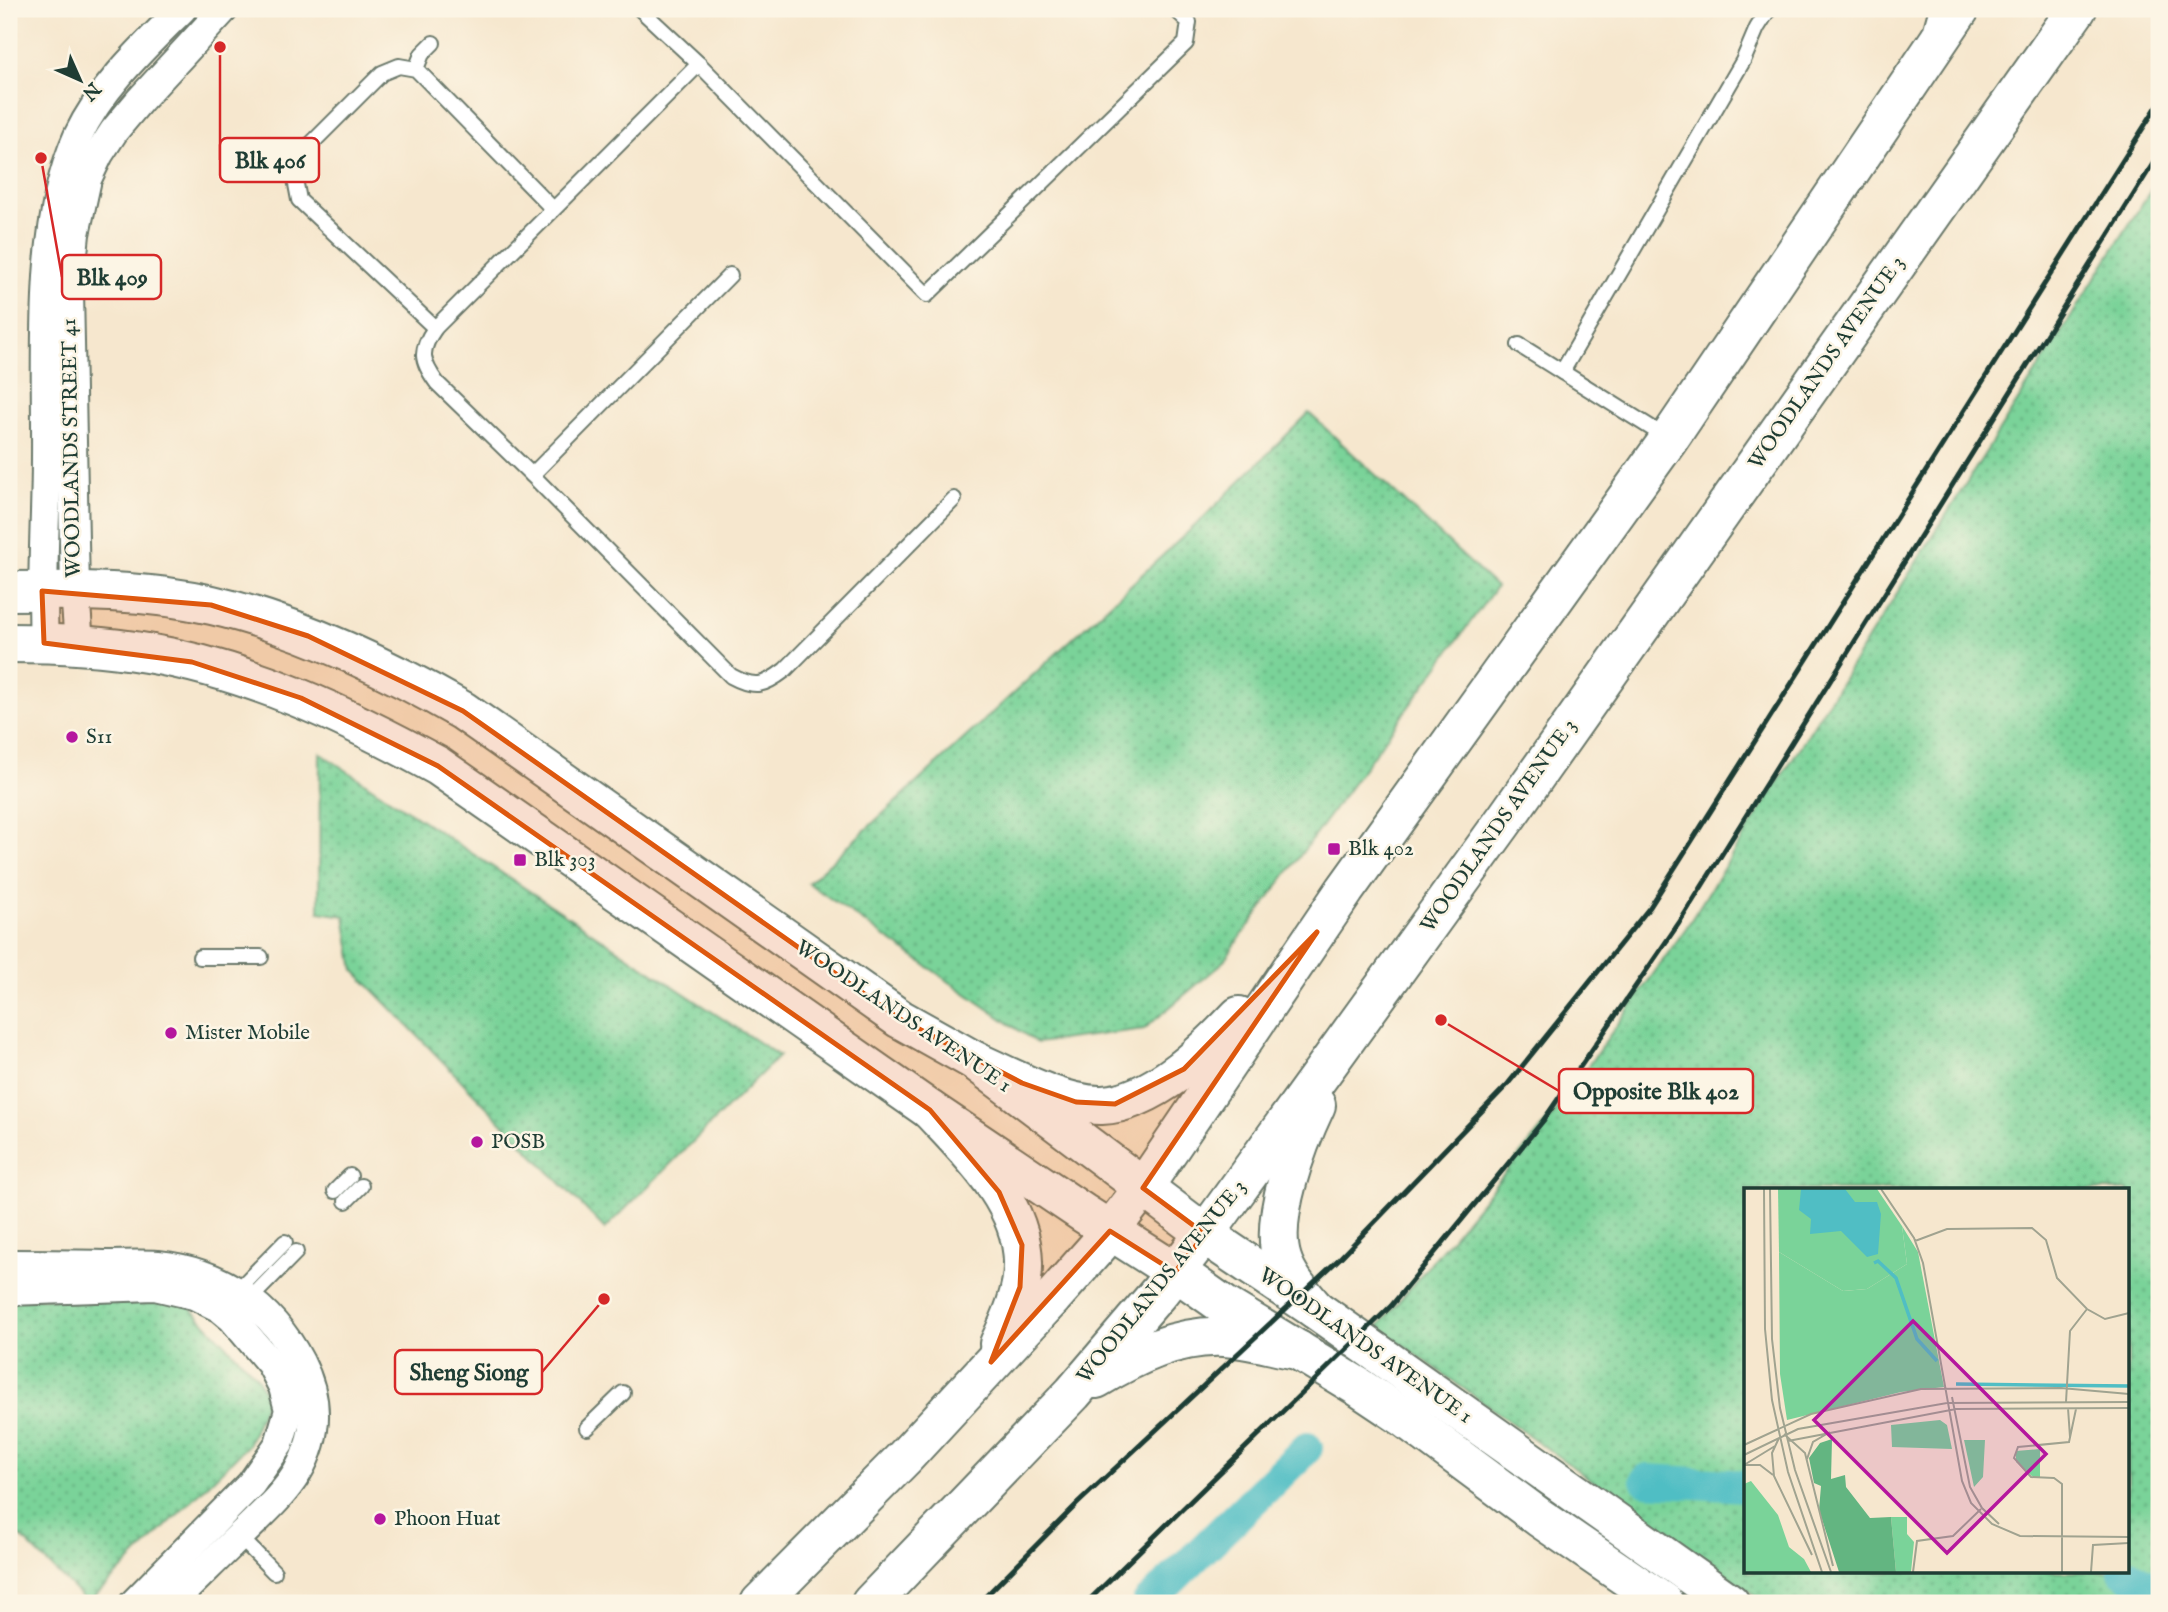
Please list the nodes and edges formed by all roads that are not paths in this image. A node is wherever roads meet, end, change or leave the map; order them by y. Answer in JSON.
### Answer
{"nodes":[{"id":1,"x":182,"y":9,"type":"edge"},
{"id":2,"x":224,"y":9,"type":"edge"},
{"id":3,"x":640,"y":9,"type":"edge"},
{"id":4,"x":1175,"y":9,"type":"edge"},
{"id":5,"x":1769,"y":9,"type":"edge"},
{"id":6,"x":2077,"y":9,"type":"edge"},
{"id":7,"x":1950,"y":17,"type":"edge"},
{"id":8,"x":433,"y":43,"type":"dead end"},
{"id":9,"x":699,"y":64,"type":"junction"},
{"id":10,"x":416,"y":69,"type":"junction"},
{"id":11,"x":553,"y":209,"type":"junction"},
{"id":12,"x":730,"y":275,"type":"dead end"},
{"id":13,"x":435,"y":328,"type":"junction"},
{"id":14,"x":1519,"y":345,"type":"dead end"},
{"id":15,"x":1562,"y":372,"type":"junction"},
{"id":16,"x":1669,"y":439,"type":"junction"},
{"id":17,"x":532,"y":475,"type":"junction"},
{"id":18,"x":954,"y":499,"type":"dead end"},
{"id":19,"x":42,"y":591,"type":"edge"},
{"id":20,"x":44,"y":644,"type":"edge"},
{"id":21,"x":1317,"y":932,"type":"junction"},
{"id":22,"x":200,"y":957,"type":"dead end"},
{"id":23,"x":261,"y":957,"type":"dead end"},
{"id":24,"x":1363,"y":1017,"type":"junction"},
{"id":25,"x":975,"y":1061,"type":"junction"},
{"id":26,"x":930,"y":1110,"type":"junction"},
{"id":27,"x":350,"y":1176,"type":"dead end"},
{"id":28,"x":361,"y":1186,"type":"dead end"},
{"id":29,"x":1143,"y":1188,"type":"junction"},
{"id":30,"x":1110,"y":1231,"type":"junction"},
{"id":31,"x":1205,"y":1234,"type":"junction"},
{"id":32,"x":290,"y":1247,"type":"dead end"},
{"id":33,"x":9,"y":1264,"type":"edge"},
{"id":34,"x":1175,"y":1272,"type":"junction"},
{"id":35,"x":9,"y":1291,"type":"edge"},
{"id":36,"x":235,"y":1304,"type":"junction"},
{"id":37,"x":1315,"y":1309,"type":"junction"},
{"id":38,"x":1298,"y":1350,"type":"junction"},
{"id":39,"x":991,"y":1362,"type":"junction"},
{"id":40,"x":623,"y":1393,"type":"dead end"},
{"id":41,"x":1073,"y":1393,"type":"junction"},
{"id":42,"x":587,"y":1428,"type":"dead end"},
{"id":43,"x":220,"y":1516,"type":"junction"},
{"id":44,"x":240,"y":1536,"type":"junction"},
{"id":45,"x":274,"y":1572,"type":"dead end"},
{"id":46,"x":1698,"y":1596,"type":"edge"},
{"id":47,"x":134,"y":1603,"type":"edge"},
{"id":48,"x":171,"y":1603,"type":"edge"},
{"id":49,"x":760,"y":1603,"type":"edge"},
{"id":50,"x":871,"y":1603,"type":"edge"}],
"edges":[{"from":1,"to":19,"type":"street","name":"WOODLANDS STREET 41"},
{"from":2,"to":19,"type":"street","name":"WOODLANDS STREET 41"},
{"from":3,"to":9,"type":"lane"},
{"from":4,"to":9,"type":"lane"},
{"from":5,"to":15,"type":"lane"},
{"from":6,"to":24,"type":"main road","name":"WOODLANDS AVENUE 3"},
{"from":7,"to":16,"type":"main road"},
{"from":8,"to":10,"type":"lane"},
{"from":9,"to":11,"type":"lane"},
{"from":10,"to":11,"type":"lane"},
{"from":10,"to":13,"type":"lane"},
{"from":11,"to":13,"type":"lane"},
{"from":12,"to":17,"type":"lane"},
{"from":13,"to":17,"type":"lane"},
{"from":14,"to":15,"type":"lane"},
{"from":15,"to":16,"type":"lane"},
{"from":16,"to":21,"type":"main road"},
{"from":17,"to":18,"type":"lane"},
{"from":19,"to":20,"type":"street","name":"WOODLANDS STREET 41"},
{"from":19,"to":25,"type":"main road","name":"WOODLANDS AVENUE 1"},
{"from":20,"to":26,"type":"main road","name":"WOODLANDS AVENUE 1"},
{"from":21,"to":25,"type":"main road"},
{"from":21,"to":29,"type":"main road"},
{"from":22,"to":23,"type":"lane"},
{"from":24,"to":31,"type":"main road","name":"WOODLANDS AVENUE 3"},
{"from":24,"to":37,"type":"main road"},
{"from":25,"to":29,"type":"main road","name":"WOODLANDS AVENUE 1"},
{"from":26,"to":30,"type":"main road","name":"WOODLANDS AVENUE 1"},
{"from":26,"to":39,"type":"main road"},
{"from":27,"to":28,"type":"lane"},
{"from":29,"to":30,"type":"main road"},
{"from":29,"to":31,"type":"main road","name":"WOODLANDS AVENUE 1"},
{"from":30,"to":34,"type":"main road","name":"WOODLANDS AVENUE 1"},
{"from":30,"to":39,"type":"main road"},
{"from":31,"to":34,"type":"main road","name":"WOODLANDS AVENUE 3"},
{"from":31,"to":37,"type":"main road","name":"WOODLANDS AVENUE 1"},
{"from":32,"to":36,"type":"lane"},
{"from":33,"to":36,"type":"street"},
{"from":34,"to":38,"type":"main road","name":"WOODLANDS AVENUE 1"},
{"from":34,"to":41,"type":"main road","name":"WOODLANDS AVENUE 3"},
{"from":35,"to":36,"type":"street"},
{"from":36,"to":43,"type":"street"},
{"from":36,"to":44,"type":"street"},
{"from":37,"to":46,"type":"main road","name":"WOODLANDS AVENUE 1"},
{"from":38,"to":41,"type":"main road"},
{"from":38,"to":46,"type":"main road","name":"WOODLANDS AVENUE 1"},
{"from":39,"to":49,"type":"main road"},
{"from":40,"to":42,"type":"lane"},
{"from":41,"to":50,"type":"main road","name":"WOODLANDS AVENUE 3"},
{"from":43,"to":44,"type":"lane"},
{"from":43,"to":47,"type":"street"},
{"from":44,"to":45,"type":"lane"},
{"from":44,"to":48,"type":"street"}]}
